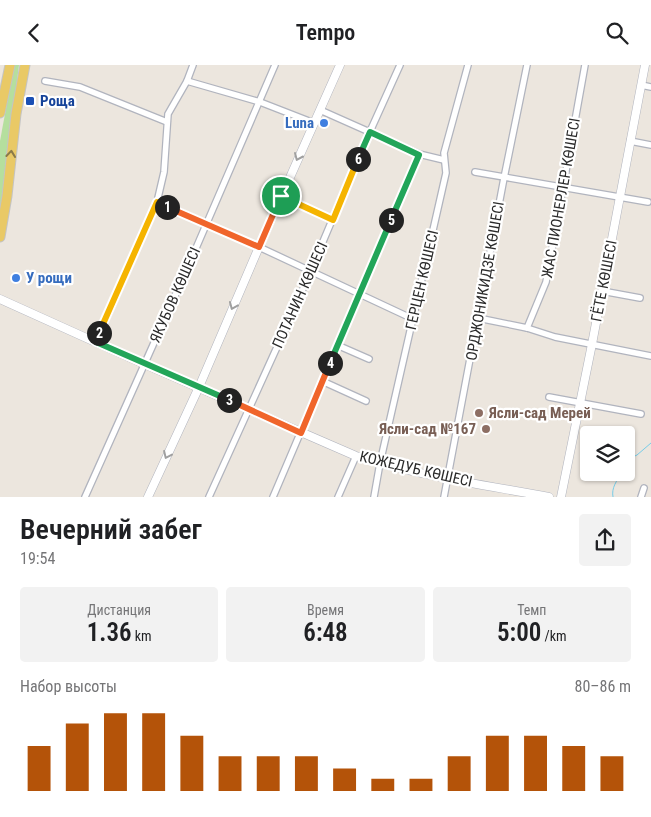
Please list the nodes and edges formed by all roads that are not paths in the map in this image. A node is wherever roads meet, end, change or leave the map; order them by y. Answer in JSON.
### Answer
{"nodes":[{"id":1,"x":10,"y":65,"type":"edge"},
{"id":2,"x":24,"y":65,"type":"edge"},
{"id":3,"x":193,"y":65,"type":"edge"},
{"id":4,"x":275,"y":65,"type":"edge"},
{"id":5,"x":340,"y":65,"type":"edge"},
{"id":6,"x":400,"y":65,"type":"edge"},
{"id":7,"x":468,"y":65,"type":"edge"},
{"id":8,"x":527,"y":65,"type":"edge"},
{"id":9,"x":586,"y":65,"type":"edge"},
{"id":10,"x":644,"y":65,"type":"edge"},
{"id":11,"x":45,"y":81,"type":"dead end"},
{"id":12,"x":187,"y":81,"type":"junction"},
{"id":13,"x":641,"y":85,"type":"junction"},
{"id":14,"x":651,"y":87,"type":"edge"},
{"id":15,"x":260,"y":102,"type":"junction"},
{"id":16,"x":320,"y":110,"type":"junction"},
{"id":17,"x":0,"y":113,"type":"edge"},
{"id":18,"x":168,"y":122,"type":"junction"},
{"id":19,"x":314,"y":123,"type":"junction"},
{"id":20,"x":370,"y":132,"type":"junction"},
{"id":21,"x":630,"y":141,"type":"junction"},
{"id":22,"x":651,"y":145,"type":"edge"},
{"id":23,"x":419,"y":155,"type":"junction"},
{"id":24,"x":444,"y":160,"type":"junction"},
{"id":25,"x":475,"y":172,"type":"dead end"},
{"id":26,"x":504,"y":178,"type":"junction"},
{"id":27,"x":563,"y":188,"type":"junction"},
{"id":28,"x":281,"y":196,"type":"junction"},
{"id":29,"x":620,"y":197,"type":"junction"},
{"id":30,"x":157,"y":202,"type":"junction"},
{"id":31,"x":648,"y":202,"type":"dead end"},
{"id":32,"x":333,"y":220,"type":"junction"},
{"id":33,"x":206,"y":223,"type":"junction"},
{"id":34,"x":0,"y":237,"type":"edge"},
{"id":35,"x":259,"y":247,"type":"junction"},
{"id":36,"x":311,"y":272,"type":"junction"},
{"id":37,"x":602,"y":291,"type":"junction"},
{"id":38,"x":359,"y":294,"type":"junction"},
{"id":39,"x":640,"y":298,"type":"dead end"},
{"id":40,"x":0,"y":299,"type":"edge"},
{"id":41,"x":478,"y":318,"type":"junction"},
{"id":42,"x":413,"y":319,"type":"junction"},
{"id":43,"x":527,"y":328,"type":"junction"},
{"id":44,"x":96,"y":342,"type":"junction"},
{"id":45,"x":592,"y":344,"type":"junction"},
{"id":46,"x":337,"y":345,"type":"junction"},
{"id":47,"x":651,"y":356,"type":"edge"},
{"id":48,"x":369,"y":359,"type":"dead end"},
{"id":49,"x":144,"y":364,"type":"junction"},
{"id":50,"x":322,"y":381,"type":"junction"},
{"id":51,"x":199,"y":387,"type":"junction"},
{"id":52,"x":549,"y":397,"type":"dead end"},
{"id":53,"x":366,"y":401,"type":"dead end"},
{"id":54,"x":580,"y":403,"type":"junction"},
{"id":55,"x":249,"y":410,"type":"junction"},
{"id":56,"x":641,"y":414,"type":"dead end"},
{"id":57,"x":301,"y":433,"type":"junction"},
{"id":58,"x":356,"y":456,"type":"junction"},
{"id":59,"x":380,"y":463,"type":"junction"},
{"id":60,"x":447,"y":478,"type":"junction"},
{"id":61,"x":644,"y":488,"type":"dead end"},
{"id":62,"x":85,"y":497,"type":"edge"},
{"id":63,"x":148,"y":497,"type":"edge"},
{"id":64,"x":209,"y":497,"type":"edge"},
{"id":65,"x":273,"y":497,"type":"edge"},
{"id":66,"x":338,"y":497,"type":"edge"},
{"id":67,"x":374,"y":497,"type":"edge"},
{"id":68,"x":444,"y":497,"type":"edge"},
{"id":69,"x":550,"y":497,"type":"edge"},
{"id":70,"x":561,"y":497,"type":"edge"},
{"id":71,"x":642,"y":497,"type":"edge"}],
"edges":[{"from":1,"to":17,"type":"main road"},
{"from":34,"to":2,"type":"main road","one_way":true},
{"from":3,"to":12,"type":"street"},
{"from":4,"to":15,"type":"street","name":"ЯКУБОВ КӨШЕСІ"},
{"from":5,"to":16,"type":"street"},
{"from":6,"to":20,"type":"street","name":"ПОТАНИН КӨШЕСІ"},
{"from":7,"to":24,"type":"street","name":"ГЕРЦЕН КӨШЕСІ"},
{"from":8,"to":26,"type":"street","name":"ОРДЖОНИКИДЗЕ КӨШЕСІ"},
{"from":9,"to":27,"type":"street","name":"ЖАС ПИОНЕРЛЕР КӨШЕСІ"},
{"from":10,"to":13,"type":"street","name":"ГЁТЕ КӨШЕСІ"},
{"from":11,"to":18,"type":"street"},
{"from":12,"to":15,"type":"street"},
{"from":12,"to":18,"type":"street"},
{"from":13,"to":14,"type":"street"},
{"from":13,"to":21,"type":"street","name":"ГЁТЕ КӨШЕСІ"},
{"from":15,"to":19,"type":"street"},
{"from":15,"to":33,"type":"street","name":"ЯКУБОВ КӨШЕСІ"},
{"from":16,"to":19,"type":"street"},
{"from":16,"to":20,"type":"street"},
{"from":18,"to":30,"type":"street"},
{"from":19,"to":28,"type":"street","one_way":true},
{"from":20,"to":23,"type":"street"},
{"from":20,"to":32,"type":"street","name":"ПОТАНИН КӨШЕСІ"},
{"from":21,"to":22,"type":"street"},
{"from":21,"to":29,"type":"street","name":"ГЁТЕ КӨШЕСІ"},
{"from":23,"to":24,"type":"street"},
{"from":23,"to":38,"type":"street"},
{"from":24,"to":42,"type":"street","name":"ГЕРЦЕН КӨШЕСІ"},
{"from":25,"to":26,"type":"street"},
{"from":26,"to":27,"type":"street"},
{"from":26,"to":41,"type":"street","name":"ОРДЖОНИКИДЗЕ КӨШЕСІ"},
{"from":27,"to":29,"type":"street"},
{"from":27,"to":43,"type":"street","name":"ЖАС ПИОНЕРЛЕР КӨШЕСІ"},
{"from":28,"to":32,"type":"street"},
{"from":28,"to":35,"type":"street"},
{"from":29,"to":31,"type":"street"},
{"from":29,"to":37,"type":"street","name":"ГЁТЕ КӨШЕСІ"},
{"from":30,"to":33,"type":"street"},
{"from":30,"to":44,"type":"street"},
{"from":32,"to":36,"type":"street","name":"ПОТАНИН КӨШЕСІ"},
{"from":33,"to":35,"type":"street"},
{"from":33,"to":49,"type":"street","name":"ЯКУБОВ КӨШЕСІ"},
{"from":35,"to":36,"type":"street"},
{"from":35,"to":51,"type":"street","one_way":true},
{"from":36,"to":38,"type":"street"},
{"from":36,"to":55,"type":"street","name":"ПОТАНИН КӨШЕСІ"},
{"from":37,"to":39,"type":"street"},
{"from":37,"to":45,"type":"street","name":"ГЁТЕ КӨШЕСІ"},
{"from":38,"to":42,"type":"street"},
{"from":38,"to":46,"type":"street"},
{"from":40,"to":44,"type":"street","name":"КОЖЕДУБ КӨШЕСІ"},
{"from":41,"to":43,"type":"street"},
{"from":41,"to":60,"type":"street","name":"ОРДЖОНИКИДЗЕ КӨШЕСІ"},
{"from":42,"to":59,"type":"street","name":"ГЕРЦЕН КӨШЕСІ"},
{"from":43,"to":45,"type":"street"},
{"from":44,"to":49,"type":"street","name":"КОЖЕДУБ КӨШЕСІ"},
{"from":45,"to":47,"type":"street"},
{"from":45,"to":54,"type":"street","name":"ГЁТЕ КӨШЕСІ"},
{"from":46,"to":48,"type":"street"},
{"from":46,"to":50,"type":"street"},
{"from":49,"to":51,"type":"street","name":"КОЖЕДУБ КӨШЕСІ"},
{"from":49,"to":62,"type":"street","name":"ЯКУБОВ КӨШЕСІ"},
{"from":50,"to":53,"type":"street"},
{"from":50,"to":57,"type":"street"},
{"from":51,"to":55,"type":"street","name":"КОЖЕДУБ КӨШЕСІ"},
{"from":51,"to":63,"type":"street","one_way":true},
{"from":52,"to":54,"type":"street"},
{"from":54,"to":56,"type":"street"},
{"from":54,"to":70,"type":"street","name":"ГЁТЕ КӨШЕСІ"},
{"from":55,"to":57,"type":"street","name":"КОЖЕДУБ КӨШЕСІ"},
{"from":55,"to":64,"type":"street","name":"ПОТАНИН КӨШЕСІ"},
{"from":57,"to":58,"type":"street","name":"КОЖЕДУБ КӨШЕСІ"},
{"from":57,"to":65,"type":"street"},
{"from":58,"to":59,"type":"street","name":"КОЖЕДУБ КӨШЕСІ"},
{"from":58,"to":66,"type":"street"},
{"from":59,"to":60,"type":"street","name":"КОЖЕДУБ КӨШЕСІ"},
{"from":59,"to":67,"type":"street","name":"ГЕРЦЕН КӨШЕСІ"},
{"from":60,"to":68,"type":"street","name":"ОРДЖОНИКИДЗЕ КӨШЕСІ"},
{"from":60,"to":69,"type":"street","name":"КОЖЕДУБ КӨШЕСІ"},
{"from":61,"to":71,"type":"street"}]}
